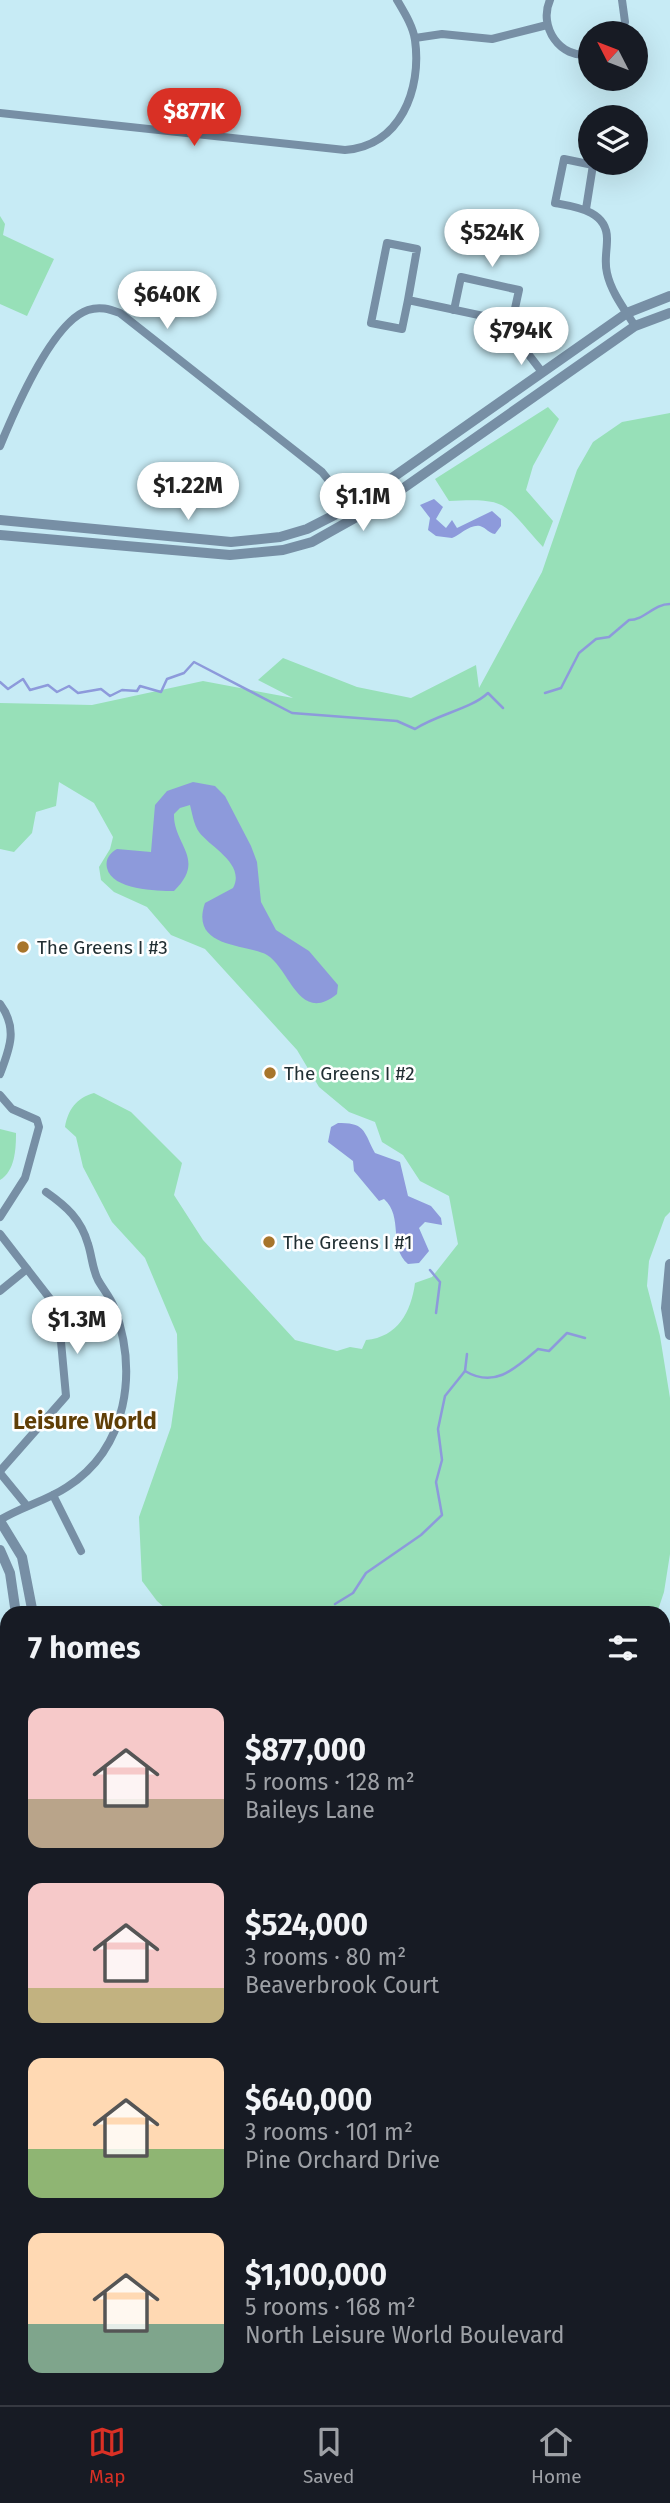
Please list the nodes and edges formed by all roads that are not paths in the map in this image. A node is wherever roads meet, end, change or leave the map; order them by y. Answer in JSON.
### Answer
{"nodes":[{"id":1,"x":397,"y":0,"type":"edge"},
{"id":2,"x":550,"y":0,"type":"edge"},
{"id":3,"x":622,"y":0,"type":"edge"},
{"id":4,"x":625,"y":21,"type":"edge"},
{"id":5,"x":547,"y":25,"type":"junction"},
{"id":6,"x":415,"y":38,"type":"junction"},
{"id":7,"x":578,"y":53,"type":"edge"},
{"id":8,"x":0,"y":113,"type":"edge"},
{"id":9,"x":586,"y":209,"type":"junction"},
{"id":10,"x":670,"y":296,"type":"edge"},
{"id":11,"x":408,"y":300,"type":"junction"},
{"id":12,"x":454,"y":310,"type":"junction"},
{"id":13,"x":626,"y":313,"type":"junction"},
{"id":14,"x":670,"y":313,"type":"edge"},
{"id":15,"x":512,"y":322,"type":"junction"},
{"id":16,"x":635,"y":326,"type":"junction"},
{"id":17,"x":542,"y":372,"type":"junction"},
{"id":18,"x":0,"y":446,"type":"edge"},
{"id":19,"x":352,"y":506,"type":"junction"},
{"id":20,"x":358,"y":517,"type":"junction"},
{"id":21,"x":0,"y":520,"type":"edge"},
{"id":22,"x":0,"y":535,"type":"edge"},
{"id":23,"x":0,"y":1004,"type":"edge"},
{"id":24,"x":0,"y":1074,"type":"edge"},
{"id":25,"x":0,"y":1095,"type":"edge"},
{"id":26,"x":46,"y":1192,"type":"dead end"},
{"id":27,"x":0,"y":1217,"type":"edge"},
{"id":28,"x":0,"y":1234,"type":"edge"},
{"id":29,"x":670,"y":1264,"type":"edge"},
{"id":30,"x":27,"y":1269,"type":"junction"},
{"id":31,"x":0,"y":1291,"type":"edge"},
{"id":32,"x":670,"y":1335,"type":"edge"},
{"id":33,"x":0,"y":1472,"type":"edge"},
{"id":34,"x":53,"y":1495,"type":"junction"},
{"id":35,"x":27,"y":1506,"type":"junction"},
{"id":36,"x":0,"y":1521,"type":"edge"},
{"id":37,"x":0,"y":1550,"type":"edge"},
{"id":38,"x":81,"y":1551,"type":"dead end"},
{"id":39,"x":15,"y":1606,"type":"edge"},
{"id":40,"x":31,"y":1606,"type":"edge"}],
"edges":[{"from":1,"to":6,"type":"street"},
{"from":2,"to":5,"type":"street"},
{"from":3,"to":4,"type":"street"},
{"from":5,"to":6,"type":"street"},
{"from":5,"to":7,"type":"street"},
{"from":6,"to":8,"type":"street"},
{"from":9,"to":9,"type":"street"},
{"from":9,"to":13,"type":"street"},
{"from":10,"to":13,"type":"street"},
{"from":11,"to":11,"type":"street"},
{"from":11,"to":12,"type":"street"},
{"from":12,"to":15,"type":"street"},
{"from":12,"to":15,"type":"street"},
{"from":13,"to":16,"type":"street"},
{"from":13,"to":17,"type":"street"},
{"from":14,"to":16,"type":"street"},
{"from":15,"to":17,"type":"street"},
{"from":16,"to":20,"type":"street"},
{"from":17,"to":19,"type":"street"},
{"from":18,"to":19,"type":"street"},
{"from":19,"to":20,"type":"street"},
{"from":19,"to":21,"type":"street"},
{"from":20,"to":22,"type":"street"},
{"from":23,"to":24,"type":"street"},
{"from":25,"to":27,"type":"street"},
{"from":26,"to":34,"type":"street"},
{"from":28,"to":30,"type":"street"},
{"from":29,"to":32,"type":"street"},
{"from":30,"to":31,"type":"street"},
{"from":30,"to":33,"type":"street"},
{"from":33,"to":35,"type":"street"},
{"from":34,"to":35,"type":"street"},
{"from":34,"to":38,"type":"street"},
{"from":35,"to":36,"type":"street"},
{"from":36,"to":40,"type":"street"},
{"from":37,"to":39,"type":"street"}]}
